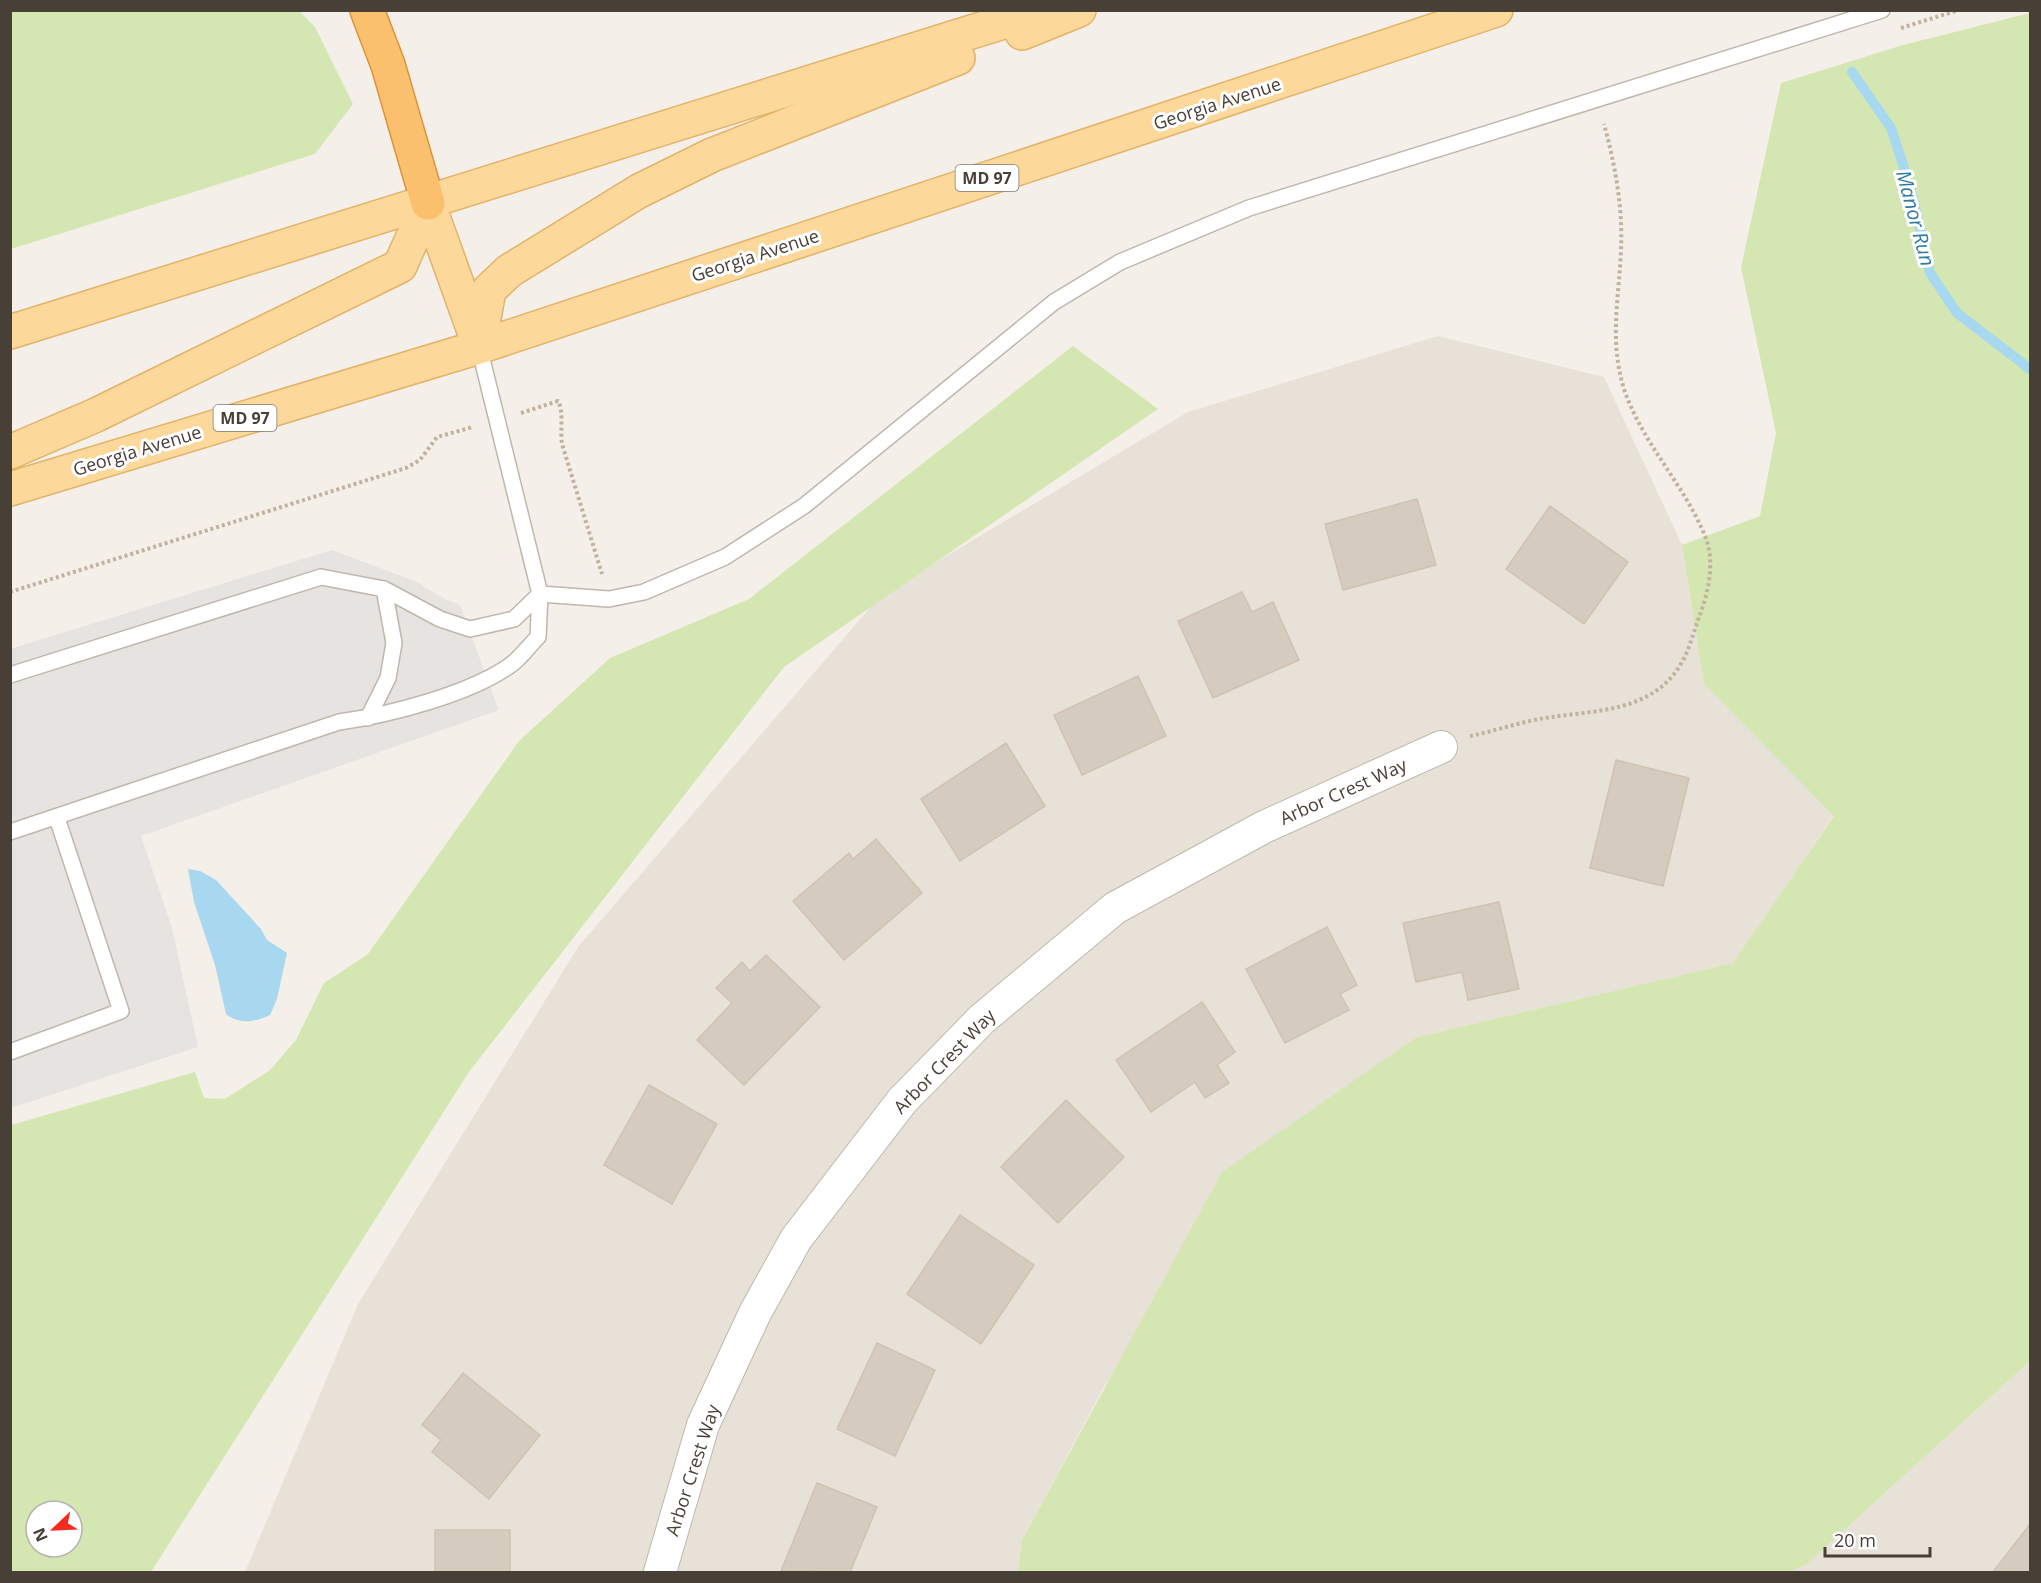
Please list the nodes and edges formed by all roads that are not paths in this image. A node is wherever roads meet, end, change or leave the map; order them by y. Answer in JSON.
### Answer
{"nodes":[{"id":1,"x":368,"y":10,"type":"edge"},
{"id":2,"x":1042,"y":10,"type":"edge"},
{"id":3,"x":1079,"y":10,"type":"edge"},
{"id":4,"x":1496,"y":10,"type":"edge"},
{"id":5,"x":1882,"y":10,"type":"edge"},
{"id":6,"x":428,"y":203,"type":"junction"},
{"id":7,"x":10,"y":332,"type":"edge"},
{"id":8,"x":479,"y":347,"type":"junction"},
{"id":9,"x":10,"y":452,"type":"edge"},
{"id":10,"x":10,"y":489,"type":"edge"},
{"id":11,"x":384,"y":589,"type":"junction"},
{"id":12,"x":540,"y":594,"type":"junction"},
{"id":13,"x":10,"y":675,"type":"edge"},
{"id":14,"x":368,"y":718,"type":"junction"},
{"id":15,"x":1441,"y":747,"type":"road end"},
{"id":16,"x":57,"y":818,"type":"junction"},
{"id":17,"x":10,"y":832,"type":"edge"},
{"id":18,"x":10,"y":1052,"type":"edge"},
{"id":19,"x":660,"y":1572,"type":"edge"}],
"edges":[{"from":1,"to":6,"type":"highway"},
{"from":2,"to":6,"type":"main road"},
{"from":3,"to":8,"type":"main road"},
{"from":4,"to":8,"type":"main road","name":"Georgia Avenue","number":"MD 97"},
{"from":5,"to":12,"type":"lane"},
{"from":6,"to":7,"type":"main road"},
{"from":6,"to":8,"type":"main road"},
{"from":6,"to":9,"type":"main road"},
{"from":8,"to":10,"type":"main road","name":"Georgia Avenue","number":"MD 97"},
{"from":8,"to":12,"type":"lane"},
{"from":11,"to":12,"type":"lane"},
{"from":11,"to":13,"type":"lane"},
{"from":11,"to":14,"type":"lane"},
{"from":12,"to":14,"type":"lane"},
{"from":14,"to":16,"type":"lane"},
{"from":15,"to":19,"type":"street","name":"Arbor Crest Way"},
{"from":16,"to":17,"type":"lane"},
{"from":16,"to":18,"type":"lane"}]}
